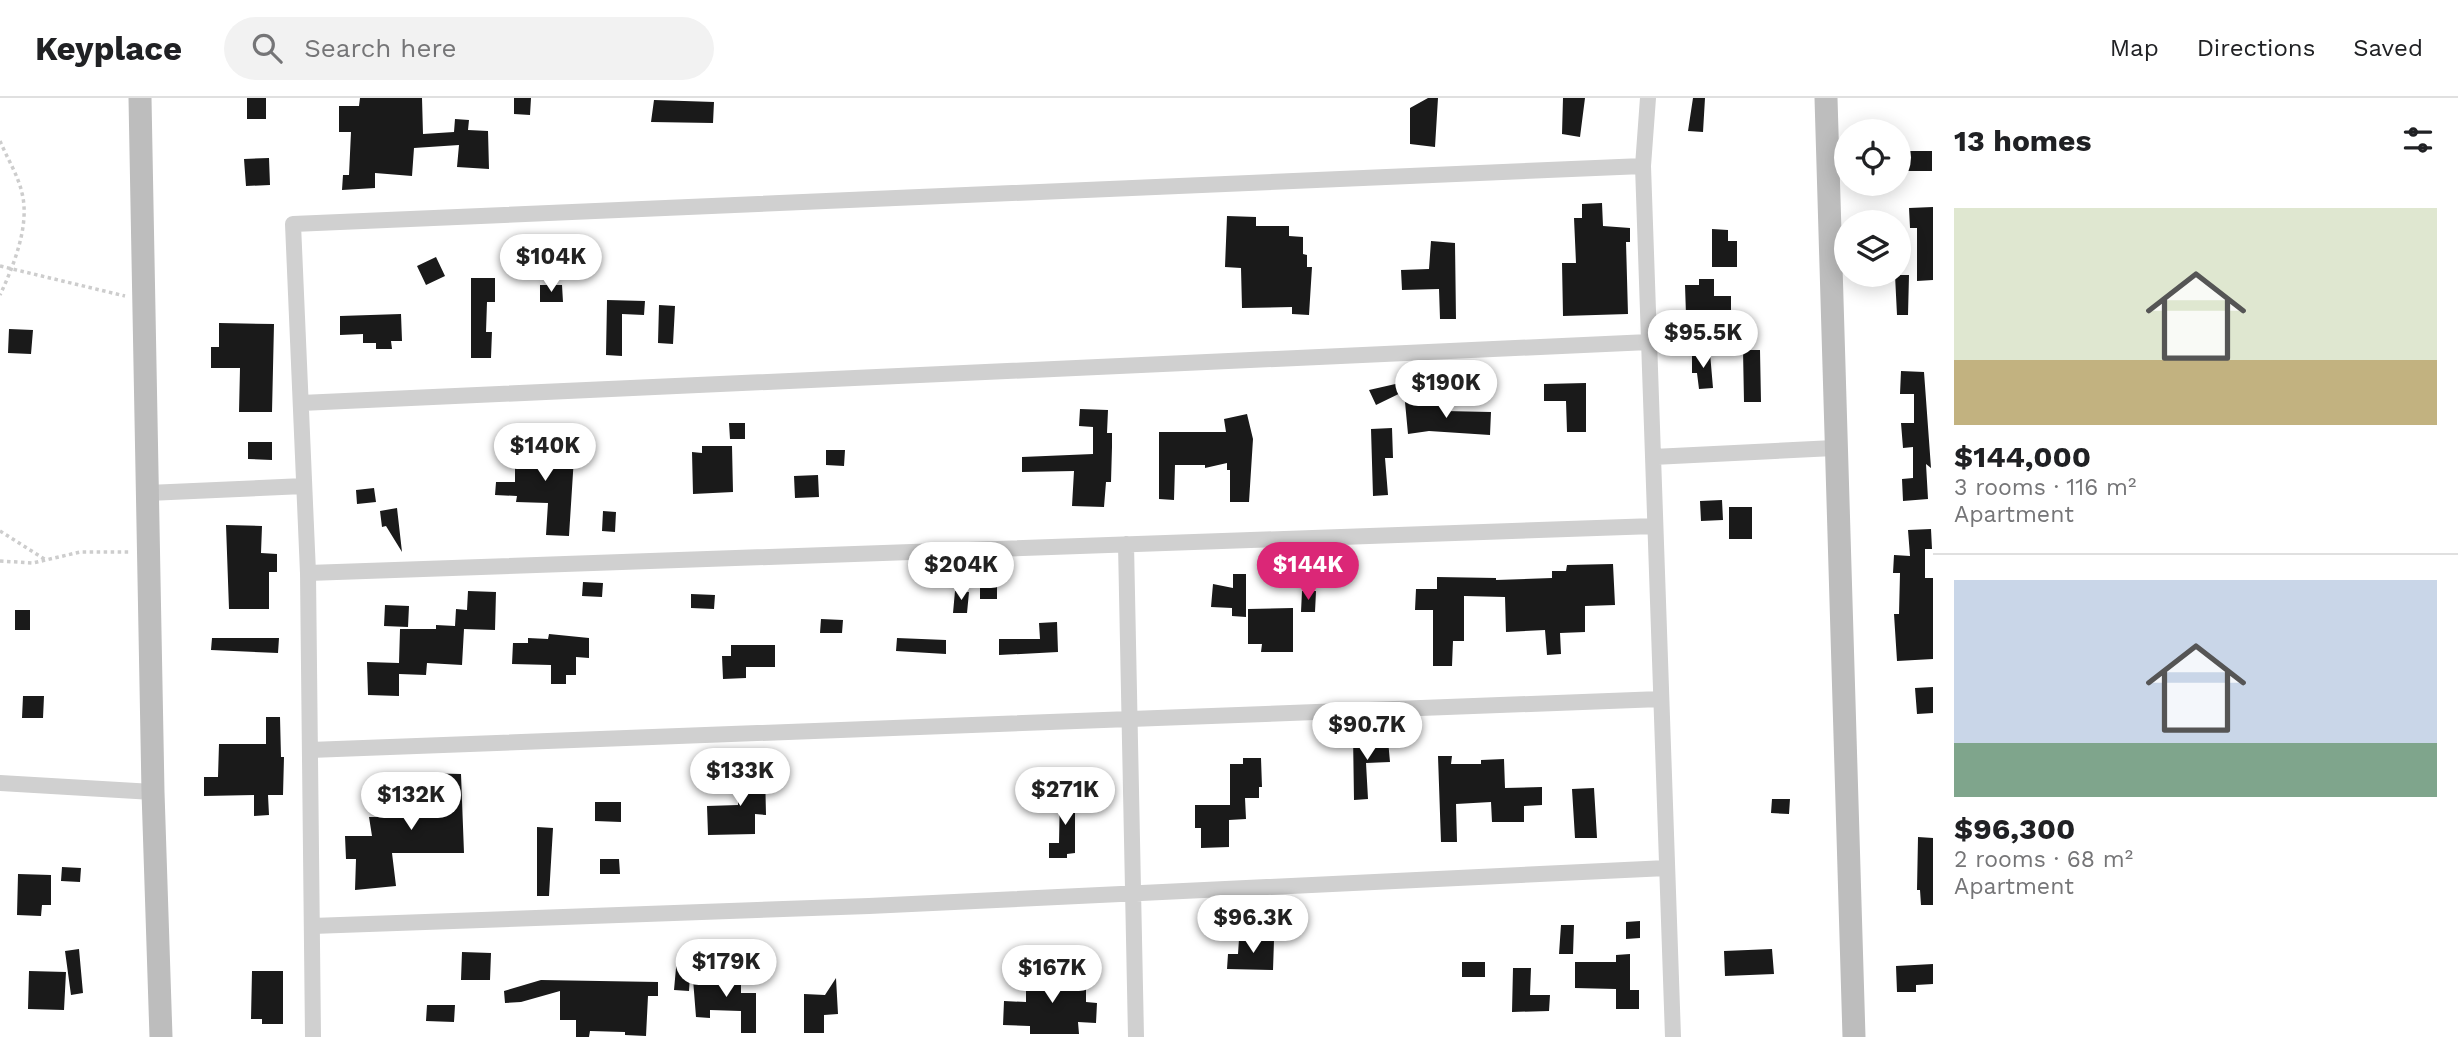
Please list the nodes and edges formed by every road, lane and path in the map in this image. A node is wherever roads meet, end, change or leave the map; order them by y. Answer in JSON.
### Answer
{"nodes":[{"id":1,"x":140,"y":98,"type":"edge"},
{"id":2,"x":1648,"y":98,"type":"edge"},
{"id":3,"x":1826,"y":98,"type":"edge"},
{"id":4,"x":0,"y":141,"type":"edge"},
{"id":5,"x":1643,"y":166,"type":"junction"},
{"id":6,"x":0,"y":266,"type":"edge"},
{"id":7,"x":12,"y":271,"type":"junction"},
{"id":8,"x":0,"y":295,"type":"edge"},
{"id":9,"x":145,"y":300,"type":"junction"},
{"id":10,"x":1649,"y":342,"type":"junction"},
{"id":11,"x":301,"y":403,"type":"junction"},
{"id":12,"x":1834,"y":448,"type":"junction"},
{"id":13,"x":1653,"y":457,"type":"junction"},
{"id":14,"x":304,"y":486,"type":"junction"},
{"id":15,"x":148,"y":493,"type":"junction"},
{"id":16,"x":1656,"y":526,"type":"junction"},
{"id":17,"x":0,"y":531,"type":"edge"},
{"id":18,"x":1126,"y":544,"type":"junction"},
{"id":19,"x":149,"y":552,"type":"junction"},
{"id":20,"x":0,"y":561,"type":"edge"},
{"id":21,"x":48,"y":561,"type":"junction"},
{"id":22,"x":308,"y":573,"type":"junction"},
{"id":23,"x":1661,"y":699,"type":"junction"},
{"id":24,"x":1131,"y":721,"type":"junction"},
{"id":25,"x":310,"y":750,"type":"junction"},
{"id":26,"x":0,"y":783,"type":"edge"},
{"id":27,"x":153,"y":792,"type":"junction"},
{"id":28,"x":1667,"y":868,"type":"junction"},
{"id":29,"x":1132,"y":894,"type":"junction"},
{"id":30,"x":312,"y":926,"type":"junction"},
{"id":31,"x":161,"y":1037,"type":"edge"},
{"id":32,"x":313,"y":1037,"type":"edge"},
{"id":33,"x":1136,"y":1037,"type":"edge"},
{"id":34,"x":1673,"y":1037,"type":"edge"},
{"id":35,"x":1854,"y":1037,"type":"edge"}],
"edges":[{"from":1,"to":9,"type":"street"},
{"from":2,"to":5,"type":"street"},
{"from":3,"to":12,"type":"street"},
{"from":4,"to":7,"type":"path"},
{"from":5,"to":10,"type":"street"},
{"from":5,"to":11,"type":"street"},
{"from":6,"to":7,"type":"path"},
{"from":7,"to":8,"type":"path"},
{"from":7,"to":9,"type":"path"},
{"from":9,"to":15,"type":"street"},
{"from":10,"to":11,"type":"street"},
{"from":10,"to":13,"type":"street"},
{"from":11,"to":14,"type":"street"},
{"from":12,"to":13,"type":"street"},
{"from":12,"to":35,"type":"street"},
{"from":13,"to":16,"type":"street"},
{"from":14,"to":15,"type":"street"},
{"from":14,"to":22,"type":"street"},
{"from":15,"to":19,"type":"street"},
{"from":16,"to":18,"type":"street"},
{"from":16,"to":23,"type":"street"},
{"from":17,"to":21,"type":"path"},
{"from":18,"to":22,"type":"street"},
{"from":18,"to":24,"type":"street"},
{"from":19,"to":21,"type":"path"},
{"from":19,"to":27,"type":"street"},
{"from":20,"to":21,"type":"path"},
{"from":22,"to":25,"type":"street"},
{"from":23,"to":24,"type":"street"},
{"from":23,"to":28,"type":"street"},
{"from":24,"to":25,"type":"street"},
{"from":24,"to":29,"type":"street"},
{"from":25,"to":30,"type":"street"},
{"from":26,"to":27,"type":"street"},
{"from":27,"to":31,"type":"street"},
{"from":28,"to":29,"type":"street"},
{"from":28,"to":34,"type":"street"},
{"from":29,"to":30,"type":"street"},
{"from":29,"to":33,"type":"street"},
{"from":30,"to":32,"type":"street"}]}
